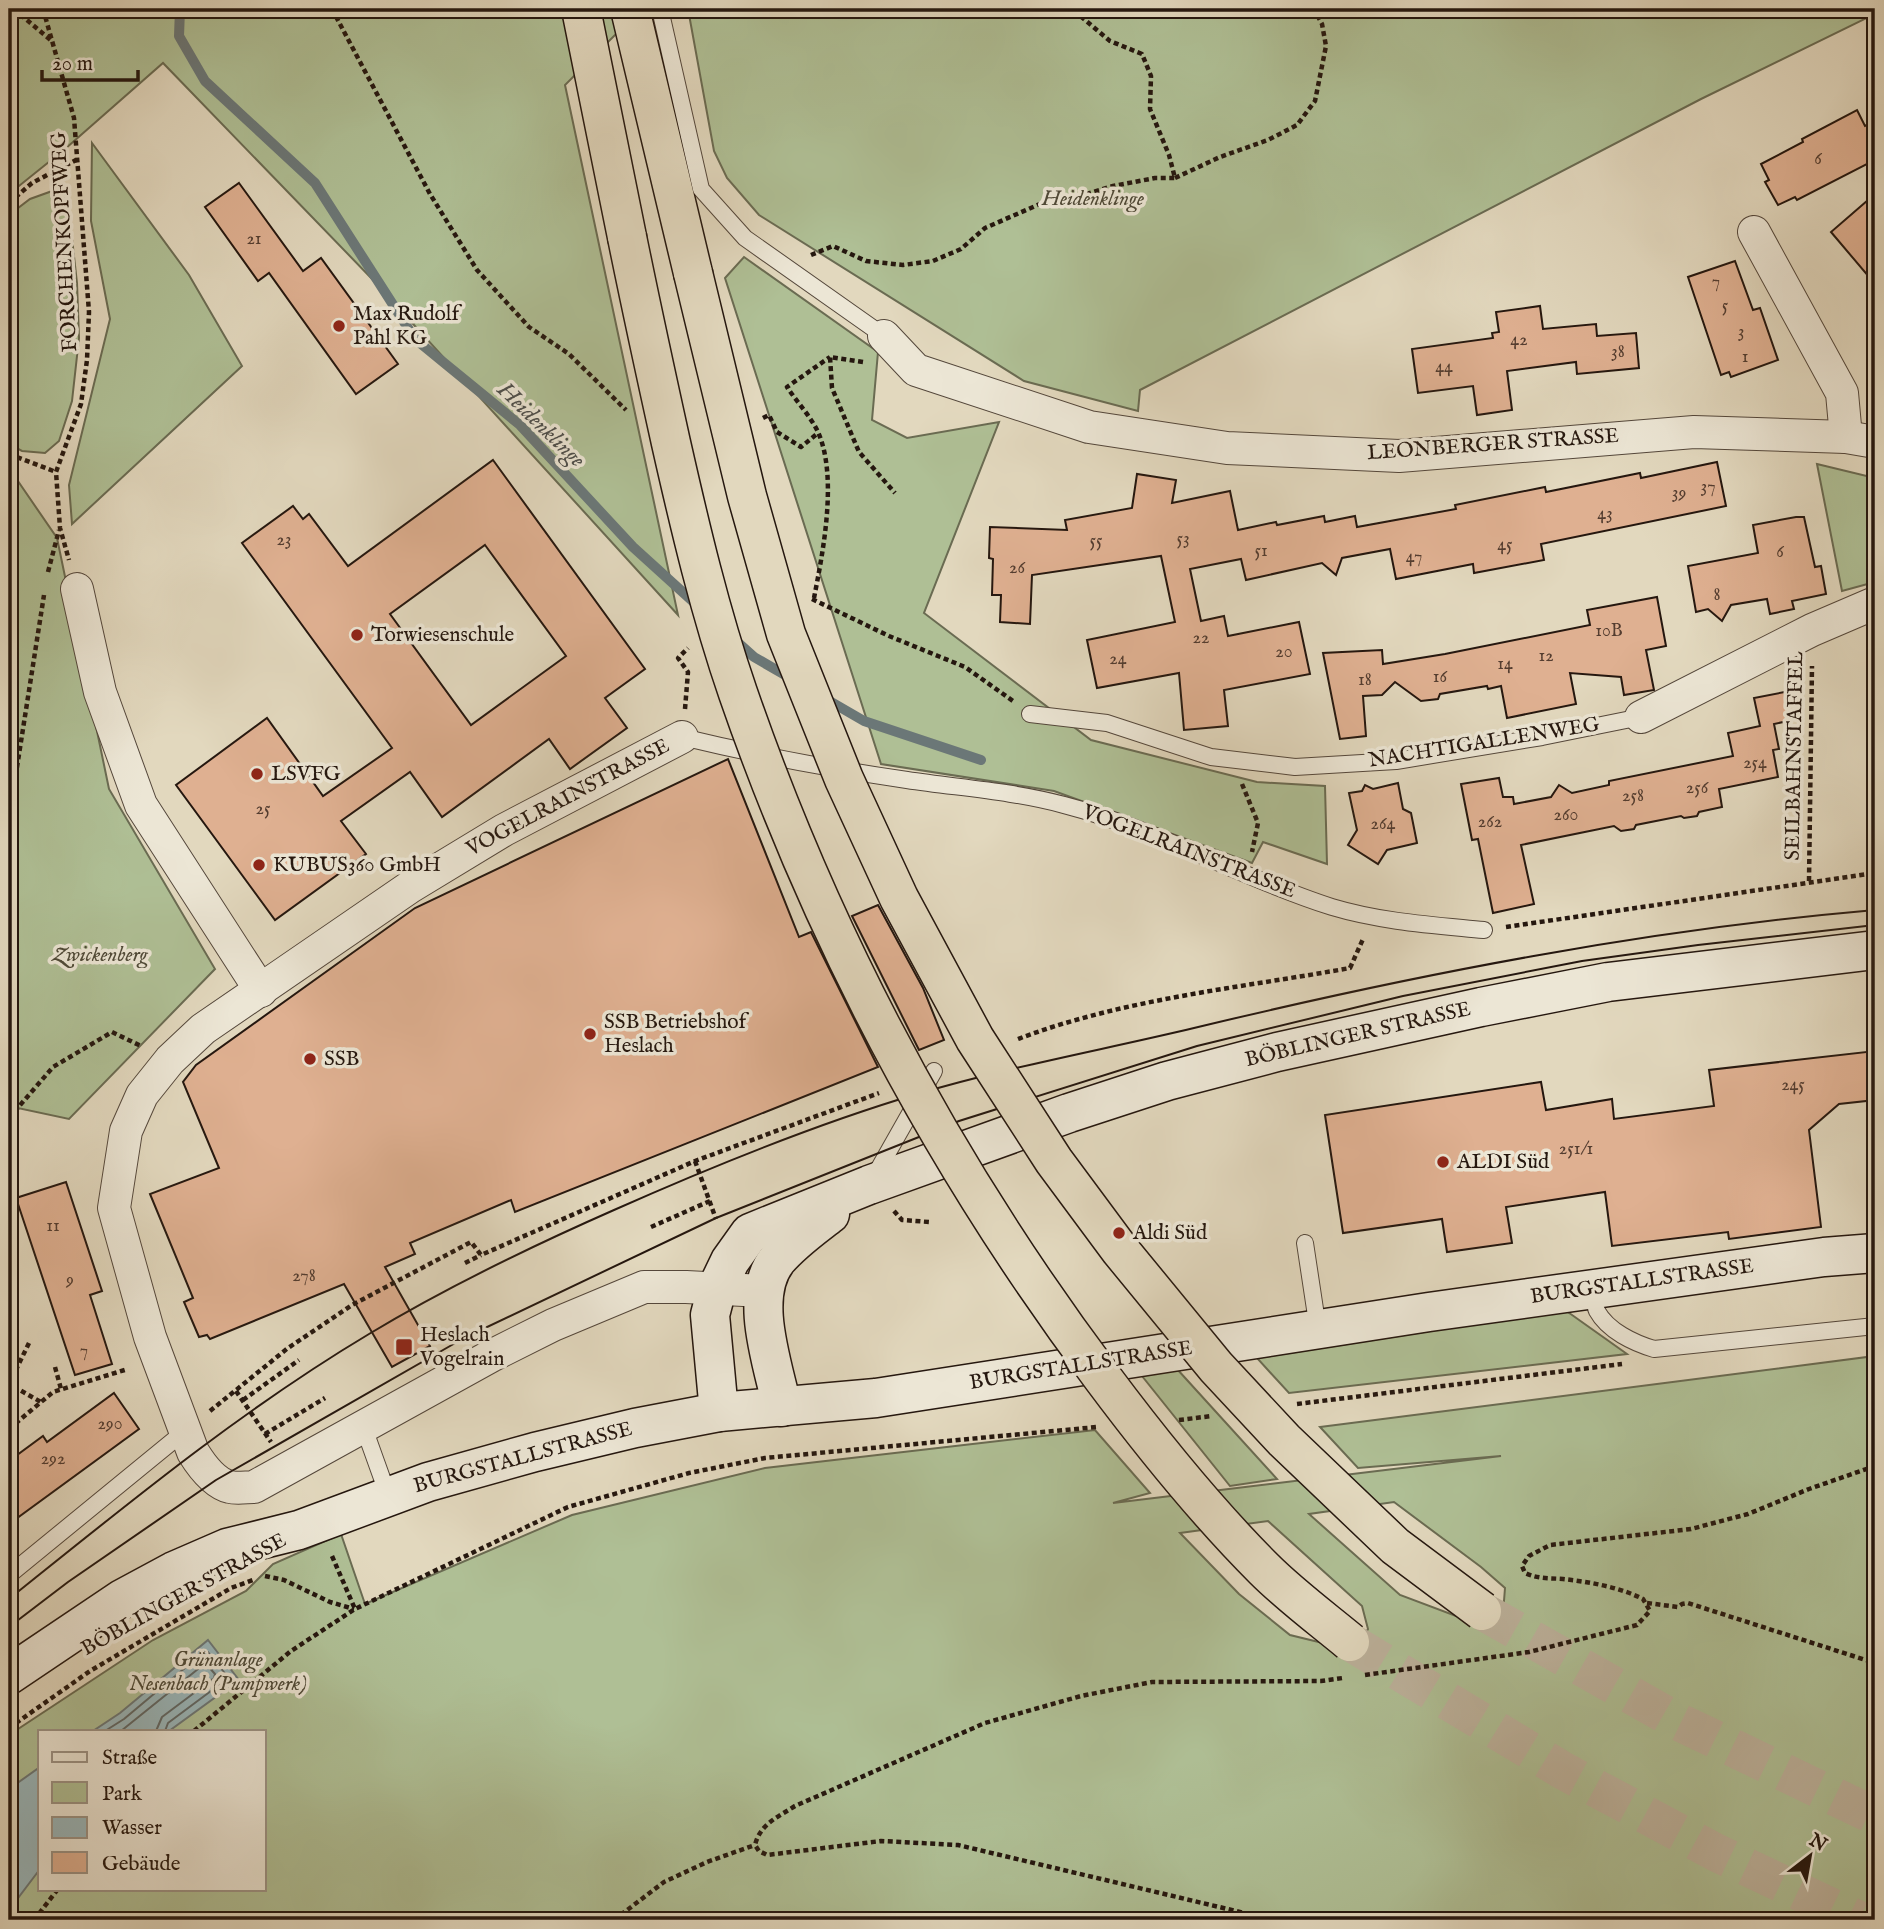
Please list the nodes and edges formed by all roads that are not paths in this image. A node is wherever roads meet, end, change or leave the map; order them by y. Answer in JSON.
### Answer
{"nodes":[{"id":1,"x":581,"y":9,"type":"edge"},
{"id":2,"x":630,"y":9,"type":"edge"},
{"id":3,"x":660,"y":9,"type":"edge"},
{"id":4,"x":1754,"y":232,"type":"dead end"},
{"id":5,"x":884,"y":336,"type":"joint"},
{"id":6,"x":1861,"y":440,"type":"edge"},
{"id":7,"x":77,"y":589,"type":"road end"},
{"id":8,"x":1875,"y":603,"type":"edge"},
{"id":9,"x":1030,"y":714,"type":"dead end"},
{"id":10,"x":1641,"y":717,"type":"joint"},
{"id":11,"x":682,"y":737,"type":"joint"},
{"id":12,"x":1484,"y":930,"type":"road end"},
{"id":13,"x":1875,"y":950,"type":"edge"},
{"id":14,"x":261,"y":990,"type":"junction"},
{"id":15,"x":934,"y":1071,"type":"dead end"},
{"id":16,"x":863,"y":1188,"type":"junction"},
{"id":17,"x":1305,"y":1243,"type":"dead end"},
{"id":18,"x":1875,"y":1253,"type":"edge"},
{"id":19,"x":717,"y":1288,"type":"junction"},
{"id":20,"x":1594,"y":1289,"type":"junction"},
{"id":21,"x":763,"y":1291,"type":"junction"},
{"id":22,"x":1875,"y":1326,"type":"edge"},
{"id":23,"x":1318,"y":1329,"type":"junction"},
{"id":24,"x":782,"y":1406,"type":"junction"},
{"id":25,"x":719,"y":1412,"type":"junction"},
{"id":26,"x":364,"y":1428,"type":"junction"},
{"id":27,"x":185,"y":1431,"type":"junction"},
{"id":28,"x":388,"y":1495,"type":"junction"},
{"id":29,"x":299,"y":1530,"type":"junction"},
{"id":30,"x":9,"y":1575,"type":"edge"},
{"id":31,"x":1482,"y":1611,"type":"tunnel mouth"},
{"id":32,"x":1353,"y":1665,"type":"tunnel mouth"},
{"id":33,"x":9,"y":1675,"type":"edge"},
{"id":34,"x":9,"y":1704,"type":"edge"}],
"edges":[{"from":1,"to":32,"type":"highway","bridge":true},
{"from":2,"to":31,"type":"highway","bridge":true},
{"from":3,"to":5,"type":"lane","name":"LEONBERGER STRASSE"},
{"from":4,"to":6,"type":"street"},
{"from":5,"to":6,"type":"street","name":"LEONBERGER STRASSE"},
{"from":7,"to":14,"type":"street"},
{"from":8,"to":10,"type":"street","name":"NACHTIGALLENWEG"},
{"from":9,"to":10,"type":"lane","name":"NACHTIGALLENWEG"},
{"from":11,"to":12,"type":"lane","name":"VOGELRAINSTRASSE"},
{"from":11,"to":14,"type":"street","name":"VOGELRAINSTRASSE"},
{"from":13,"to":16,"type":"main road","name":"BÖBLINGER STRASSE"},
{"from":14,"to":27,"type":"street","name":"VOGELRAINSTRASSE"},
{"from":15,"to":16,"type":"lane"},
{"from":16,"to":19,"type":"main road","name":"BÖBLINGER STRASSE"},
{"from":16,"to":21,"type":"main road","name":"BÖBLINGER STRASSE"},
{"from":17,"to":23,"type":"lane"},
{"from":18,"to":20,"type":"main road","name":"BURGSTALLSTRASSE"},
{"from":19,"to":21,"type":"street"},
{"from":19,"to":25,"type":"main road","name":"BÖBLINGER STRASSE"},
{"from":19,"to":26,"type":"street"},
{"from":20,"to":22,"type":"lane"},
{"from":20,"to":23,"type":"main road","name":"BURGSTALLSTRASSE"},
{"from":21,"to":24,"type":"main road","name":"BÖBLINGER STRASSE"},
{"from":23,"to":24,"type":"main road","name":"BURGSTALLSTRASSE"},
{"from":24,"to":25,"type":"main road","name":"BURGSTALLSTRASSE"},
{"from":25,"to":28,"type":"main road","name":"BURGSTALLSTRASSE"},
{"from":26,"to":27,"type":"street"},
{"from":26,"to":28,"type":"lane"},
{"from":27,"to":30,"type":"lane"},
{"from":28,"to":29,"type":"main road","name":"BURGSTALLSTRASSE"},
{"from":29,"to":33,"type":"main road","name":"BÖBLINGER STRASSE"},
{"from":29,"to":34,"type":"main road","name":"BÖBLINGER STRASSE"}]}
